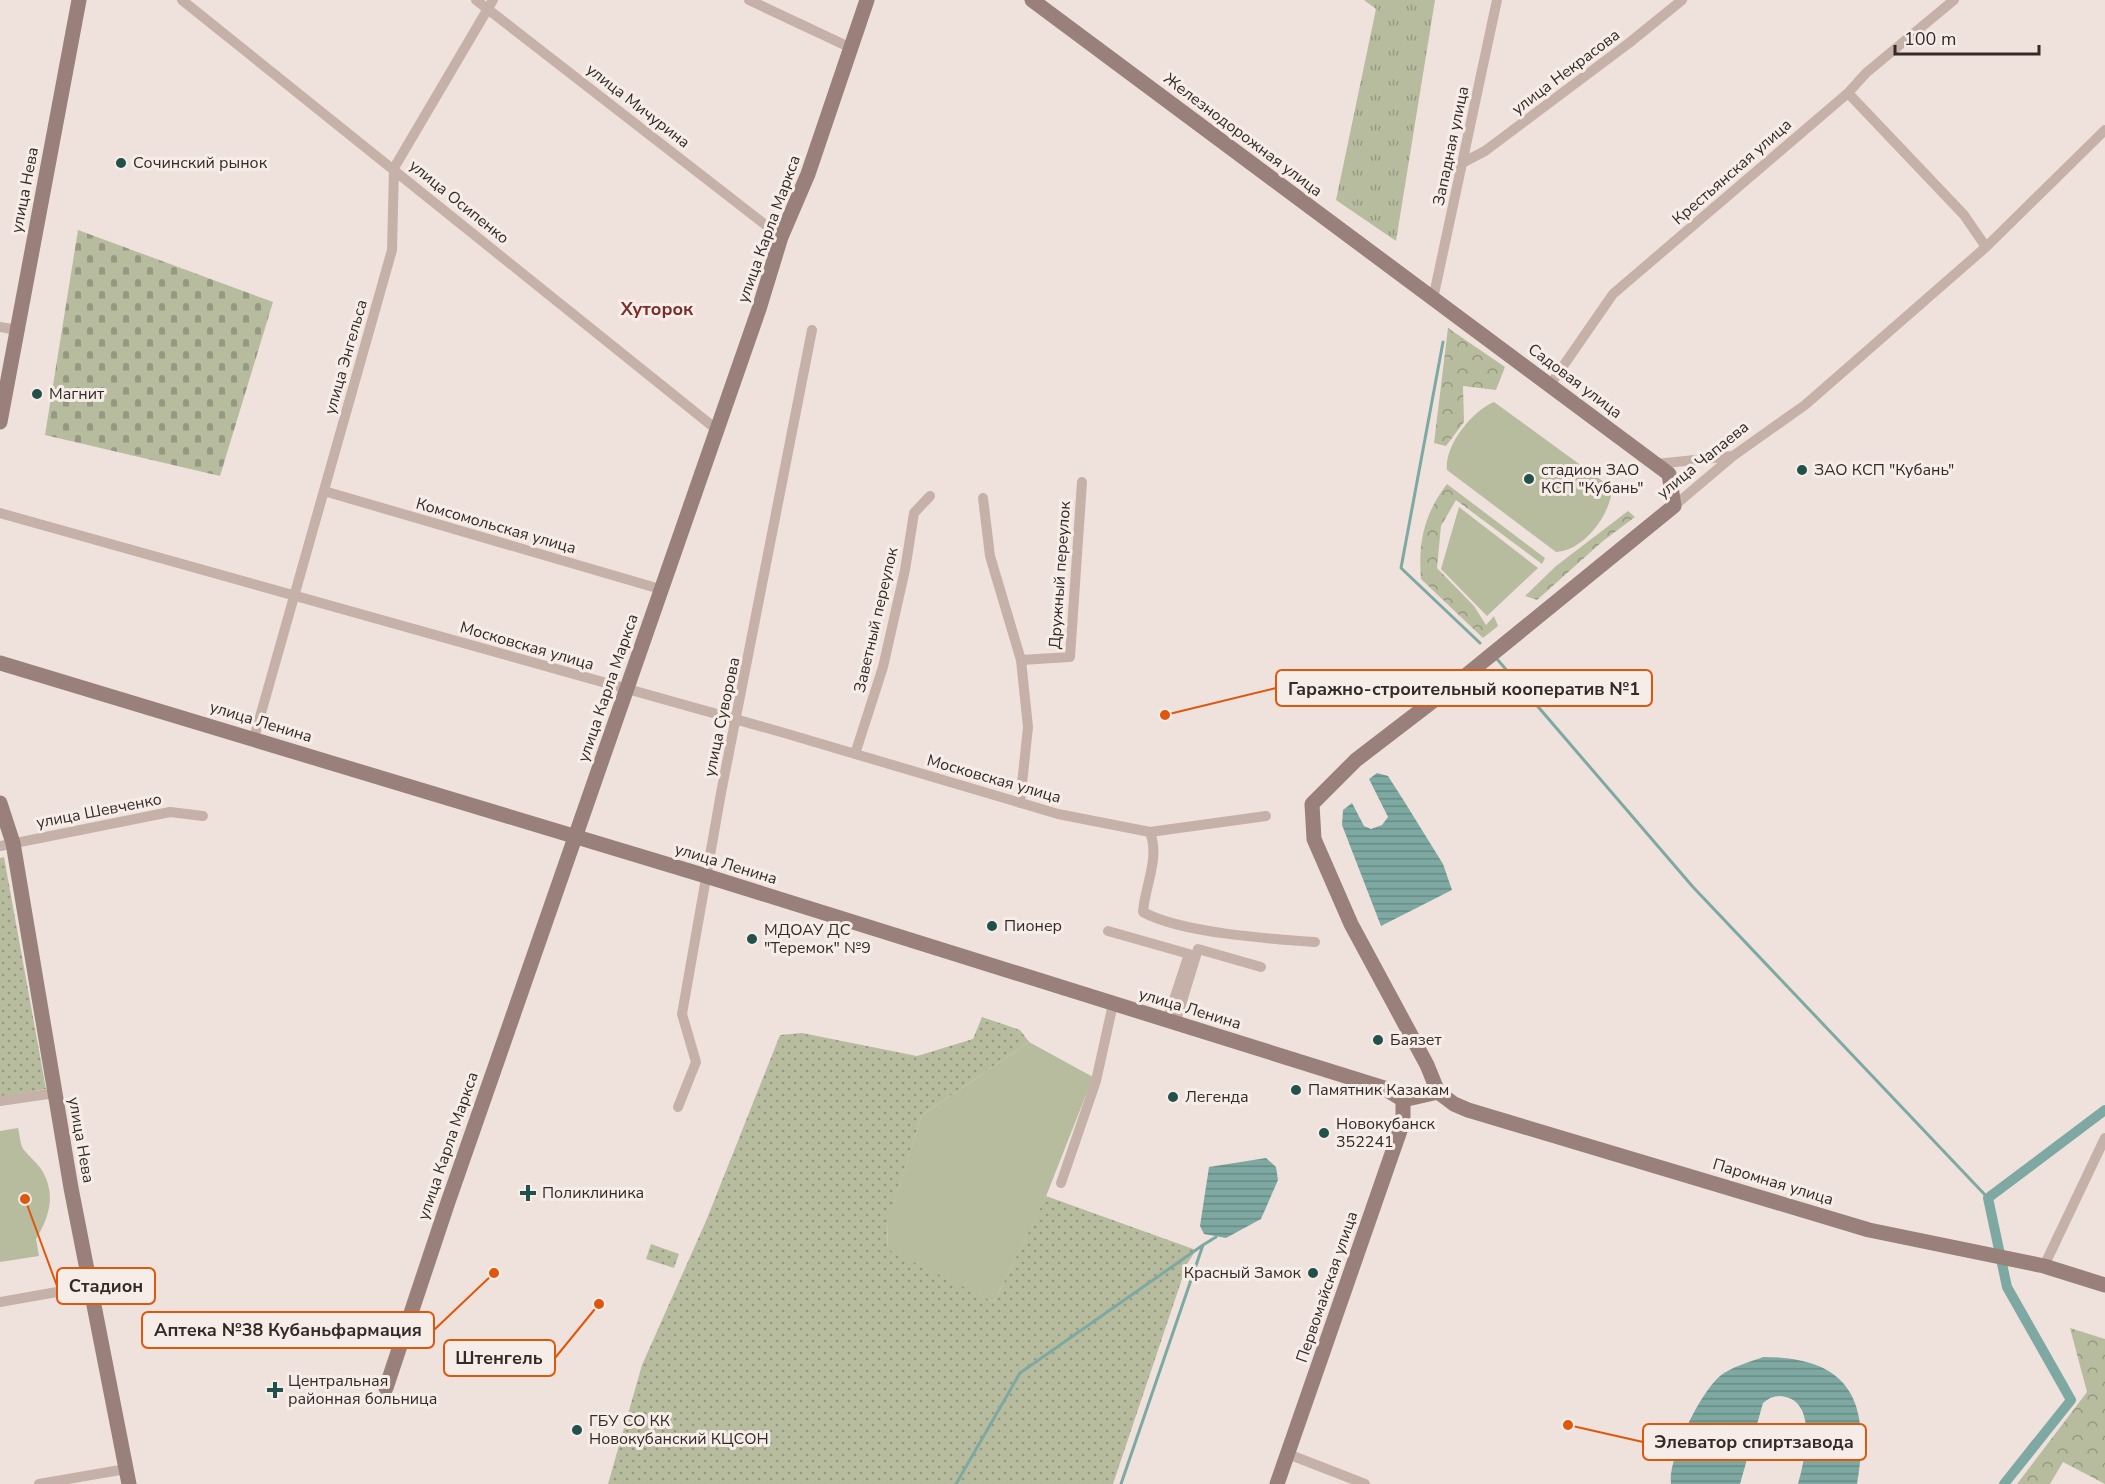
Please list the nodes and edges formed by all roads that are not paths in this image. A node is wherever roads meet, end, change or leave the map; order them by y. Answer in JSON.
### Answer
{"nodes":[{"id":1,"x":79,"y":0,"type":"edge"},
{"id":2,"x":182,"y":0,"type":"edge"},
{"id":3,"x":476,"y":0,"type":"edge"},
{"id":4,"x":749,"y":0,"type":"edge"},
{"id":5,"x":867,"y":0,"type":"edge"},
{"id":6,"x":1032,"y":0,"type":"edge"},
{"id":7,"x":1497,"y":0,"type":"edge"},
{"id":8,"x":1682,"y":0,"type":"edge"},
{"id":9,"x":1954,"y":0,"type":"edge"},
{"id":10,"x":491,"y":4,"type":"edge"},
{"id":11,"x":849,"y":47,"type":"junction"},
{"id":12,"x":1848,"y":93,"type":"junction"},
{"id":13,"x":2105,"y":130,"type":"edge"},
{"id":14,"x":1464,"y":162,"type":"junction"},
{"id":15,"x":394,"y":168,"type":"junction"},
{"id":16,"x":782,"y":237,"type":"junction"},
{"id":17,"x":1986,"y":247,"type":"junction"},
{"id":18,"x":1433,"y":299,"type":"junction"},
{"id":19,"x":0,"y":327,"type":"edge"},
{"id":20,"x":17,"y":330,"type":"junction"},
{"id":21,"x":812,"y":330,"type":"dead end"},
{"id":22,"x":1550,"y":385,"type":"junction"},
{"id":23,"x":0,"y":422,"type":"edge"},
{"id":24,"x":716,"y":429,"type":"junction"},
{"id":25,"x":1733,"y":456,"type":"junction"},
{"id":26,"x":1656,"y":464,"type":"junction"},
{"id":27,"x":1082,"y":482,"type":"dead end"},
{"id":28,"x":324,"y":491,"type":"junction"},
{"id":29,"x":930,"y":496,"type":"dead end"},
{"id":30,"x":983,"y":498,"type":"dead end"},
{"id":31,"x":1674,"y":506,"type":"junction"},
{"id":32,"x":0,"y":513,"type":"edge"},
{"id":33,"x":660,"y":589,"type":"junction"},
{"id":34,"x":294,"y":594,"type":"junction"},
{"id":35,"x":1021,"y":660,"type":"junction"},
{"id":36,"x":0,"y":663,"type":"edge"},
{"id":37,"x":627,"y":691,"type":"junction"},
{"id":38,"x":737,"y":721,"type":"junction"},
{"id":39,"x":254,"y":738,"type":"junction"},
{"id":40,"x":855,"y":754,"type":"junction"},
{"id":41,"x":0,"y":803,"type":"edge"},
{"id":42,"x":1020,"y":803,"type":"junction"},
{"id":43,"x":203,"y":816,"type":"dead end"},
{"id":44,"x":1266,"y":816,"type":"dead end"},
{"id":45,"x":1150,"y":832,"type":"junction"},
{"id":46,"x":575,"y":838,"type":"junction"},
{"id":47,"x":7,"y":845,"type":"edge"},
{"id":48,"x":706,"y":876,"type":"junction"},
{"id":49,"x":1108,"y":931,"type":"dead end"},
{"id":50,"x":1315,"y":942,"type":"dead end"},
{"id":51,"x":1261,"y":967,"type":"dead end"},
{"id":52,"x":1113,"y":1004,"type":"junction"},
{"id":53,"x":1171,"y":1022,"type":"junction"},
{"id":54,"x":1438,"y":1092,"type":"junction"},
{"id":55,"x":55,"y":1093,"type":"junction"},
{"id":56,"x":1402,"y":1100,"type":"junction"},
{"id":57,"x":0,"y":1101,"type":"edge"},
{"id":58,"x":678,"y":1107,"type":"dead end"},
{"id":59,"x":2105,"y":1138,"type":"edge"},
{"id":60,"x":1061,"y":1183,"type":"dead end"},
{"id":61,"x":2038,"y":1265,"type":"junction"},
{"id":62,"x":2105,"y":1285,"type":"edge"},
{"id":63,"x":91,"y":1286,"type":"junction"},
{"id":64,"x":0,"y":1302,"type":"edge"},
{"id":65,"x":386,"y":1388,"type":"dead end"},
{"id":66,"x":1288,"y":1454,"type":"junction"},
{"id":67,"x":127,"y":1476,"type":"edge"},
{"id":68,"x":39,"y":1484,"type":"edge"},
{"id":69,"x":1277,"y":1484,"type":"edge"},
{"id":70,"x":1365,"y":1484,"type":"edge"}],
"edges":[{"from":1,"to":20,"type":"main road","name":"улица Нева"},
{"from":2,"to":15,"type":"street","name":"улица Осипенко"},
{"from":3,"to":10,"type":"street","name":"улица Мичурина"},
{"from":4,"to":11,"type":"street"},
{"from":5,"to":11,"type":"main road","name":"улица Карла Маркса"},
{"from":6,"to":18,"type":"main road","name":"Железнодорожная улица"},
{"from":7,"to":14,"type":"street","name":"Западная улица"},
{"from":8,"to":14,"type":"street","name":"улица Некрасова"},
{"from":9,"to":12,"type":"street","name":"Крестьянская улица"},
{"from":10,"to":15,"type":"street","name":"улица Энгельса"},
{"from":10,"to":16,"type":"street","name":"улица Мичурина"},
{"from":11,"to":16,"type":"main road","name":"улица Карла Маркса"},
{"from":12,"to":17,"type":"street"},
{"from":12,"to":22,"type":"street","name":"Крестьянская улица"},
{"from":13,"to":17,"type":"street","name":"улица Чапаева"},
{"from":14,"to":18,"type":"street","name":"Западная улица"},
{"from":15,"to":24,"type":"street","name":"улица Осипенко"},
{"from":15,"to":28,"type":"street","name":"улица Энгельса"},
{"from":16,"to":24,"type":"main road","name":"улица Карла Маркса"},
{"from":17,"to":25,"type":"street","name":"улица Чапаева"},
{"from":18,"to":22,"type":"main road","name":"Садовая улица"},
{"from":19,"to":20,"type":"street"},
{"from":20,"to":23,"type":"main road","name":"улица Нева"},
{"from":21,"to":38,"type":"street","name":"улица Суворова"},
{"from":22,"to":26,"type":"main road","name":"Садовая улица"},
{"from":24,"to":33,"type":"main road","name":"улица Карла Маркса"},
{"from":25,"to":26,"type":"street"},
{"from":25,"to":31,"type":"street","name":"улица Чапаева"},
{"from":26,"to":31,"type":"main road","name":"Садовая улица"},
{"from":27,"to":35,"type":"street","name":"Дружный переулок"},
{"from":28,"to":33,"type":"street","name":"Комсомольская улица"},
{"from":28,"to":34,"type":"street","name":"улица Энгельса"},
{"from":29,"to":40,"type":"street","name":"Заветный переулок"},
{"from":30,"to":35,"type":"street"},
{"from":31,"to":54,"type":"main road","name":"улица Чапаева"},
{"from":32,"to":34,"type":"street","name":"Московская улица"},
{"from":33,"to":37,"type":"main road","name":"улица Карла Маркса"},
{"from":34,"to":37,"type":"street","name":"Московская улица"},
{"from":34,"to":39,"type":"street","name":"улица Энгельса"},
{"from":35,"to":42,"type":"street"},
{"from":36,"to":39,"type":"main road","name":"улица Ленина"},
{"from":37,"to":38,"type":"street","name":"Московская улица"},
{"from":37,"to":46,"type":"main road","name":"улица Карла Маркса"},
{"from":38,"to":40,"type":"street","name":"Московская улица"},
{"from":38,"to":48,"type":"street","name":"улица Суворова"},
{"from":39,"to":46,"type":"main road","name":"улица Ленина"},
{"from":40,"to":42,"type":"street","name":"Московская улица"},
{"from":41,"to":47,"type":"main road","name":"улица Нева"},
{"from":42,"to":45,"type":"street","name":"Московская улица"},
{"from":43,"to":47,"type":"street","name":"улица Шевченко"},
{"from":44,"to":45,"type":"street","name":"Московская улица"},
{"from":45,"to":50,"type":"street"},
{"from":46,"to":48,"type":"main road","name":"улица Ленина"},
{"from":46,"to":65,"type":"main road","name":"улица Карла Маркса"},
{"from":47,"to":55,"type":"main road","name":"улица Нева"},
{"from":48,"to":52,"type":"main road","name":"улица Ленина"},
{"from":48,"to":58,"type":"street","name":"улица Суворова"},
{"from":49,"to":53,"type":"street"},
{"from":51,"to":53,"type":"street"},
{"from":52,"to":53,"type":"main road","name":"улица Ленина"},
{"from":52,"to":60,"type":"street"},
{"from":53,"to":56,"type":"main road","name":"улица Ленина"},
{"from":54,"to":56,"type":"main road"},
{"from":54,"to":61,"type":"main road","name":"Паромная улица"},
{"from":55,"to":57,"type":"street"},
{"from":55,"to":63,"type":"main road","name":"улица Нева"},
{"from":56,"to":66,"type":"main road","name":"Первомайская улица"},
{"from":59,"to":61,"type":"street"},
{"from":61,"to":62,"type":"main road","name":"Паромная улица"},
{"from":63,"to":64,"type":"street"},
{"from":63,"to":67,"type":"main road","name":"улица Нева"},
{"from":66,"to":69,"type":"main road","name":"Первомайская улица"},
{"from":66,"to":70,"type":"street"},
{"from":67,"to":68,"type":"street"}]}
